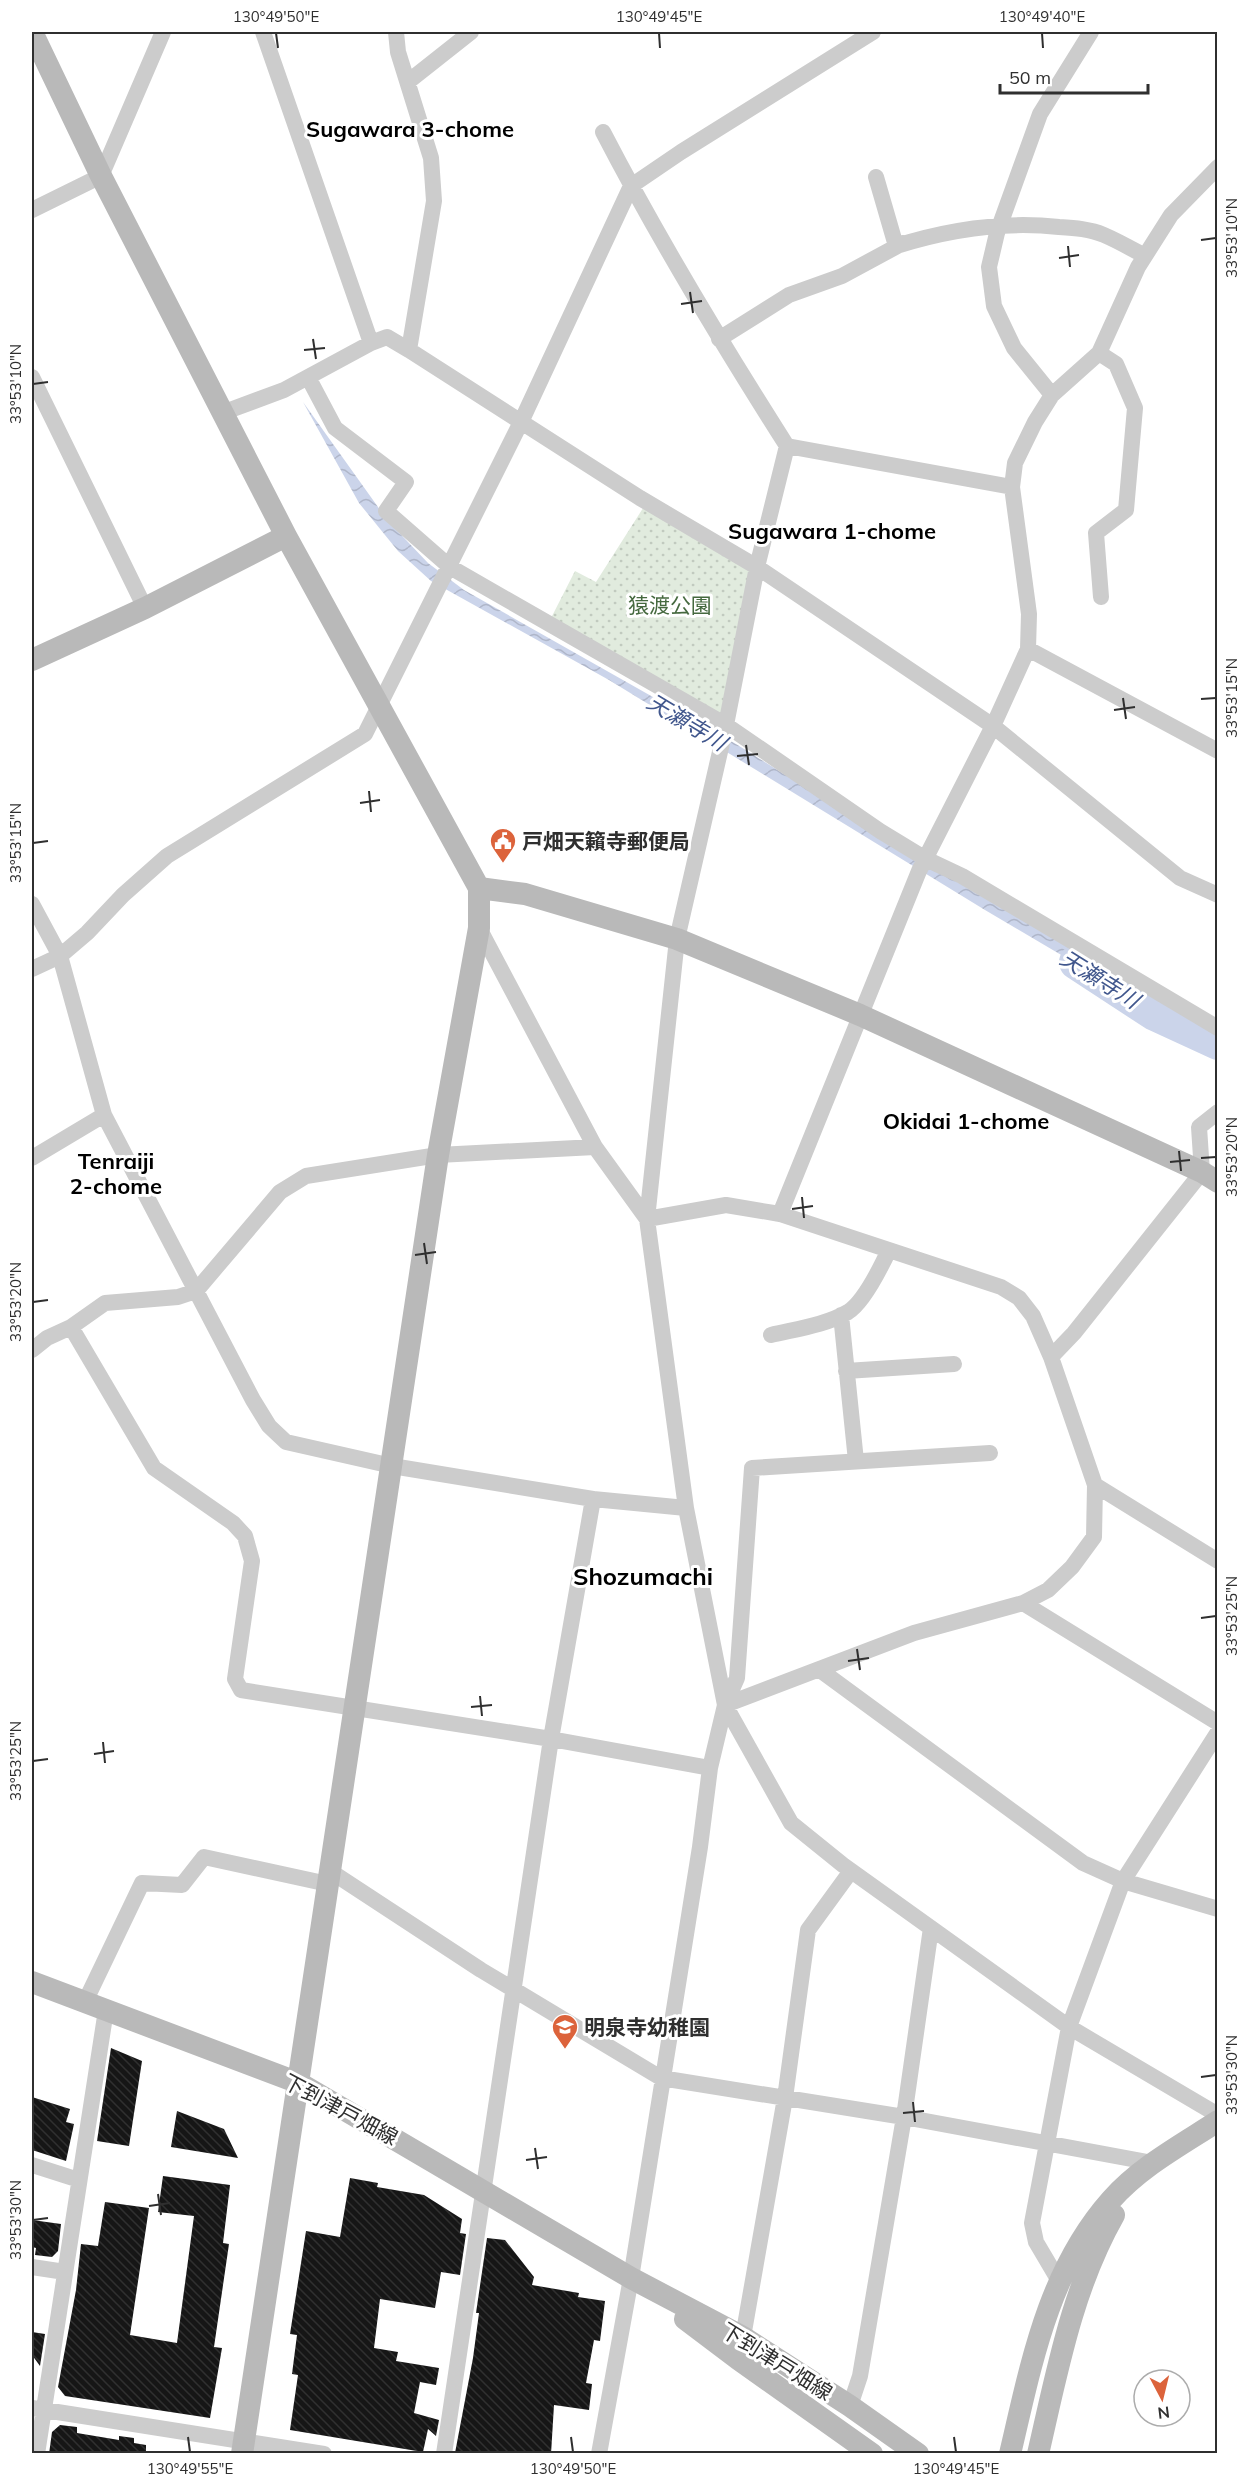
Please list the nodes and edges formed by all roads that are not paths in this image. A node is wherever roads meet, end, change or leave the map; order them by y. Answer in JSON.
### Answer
{"nodes":[{"id":1,"x":32,"y":32,"type":"edge"},
{"id":2,"x":163,"y":32,"type":"edge"},
{"id":3,"x":263,"y":32,"type":"edge"},
{"id":4,"x":396,"y":32,"type":"edge"},
{"id":5,"x":471,"y":32,"type":"edge"},
{"id":6,"x":873,"y":32,"type":"edge"},
{"id":7,"x":1091,"y":32,"type":"edge"},
{"id":8,"x":409,"y":81,"type":"junction"},
{"id":9,"x":603,"y":132,"type":"dead end"},
{"id":10,"x":1218,"y":166,"type":"edge"},
{"id":11,"x":101,"y":176,"type":"junction"},
{"id":12,"x":876,"y":177,"type":"dead end"},
{"id":13,"x":631,"y":186,"type":"junction"},
{"id":14,"x":32,"y":210,"type":"edge"},
{"id":15,"x":1000,"y":224,"type":"junction"},
{"id":16,"x":903,"y":243,"type":"junction"},
{"id":17,"x":1146,"y":256,"type":"junction"},
{"id":18,"x":719,"y":339,"type":"junction"},
{"id":19,"x":371,"y":343,"type":"junction"},
{"id":20,"x":409,"y":350,"type":"junction"},
{"id":21,"x":1099,"y":353,"type":"junction"},
{"id":22,"x":32,"y":377,"type":"edge"},
{"id":23,"x":308,"y":377,"type":"junction"},
{"id":24,"x":1052,"y":395,"type":"junction"},
{"id":25,"x":222,"y":413,"type":"junction"},
{"id":26,"x":520,"y":422,"type":"junction"},
{"id":27,"x":787,"y":446,"type":"junction"},
{"id":28,"x":1012,"y":487,"type":"junction"},
{"id":29,"x":286,"y":536,"type":"junction"},
{"id":30,"x":758,"y":567,"type":"junction"},
{"id":31,"x":449,"y":569,"type":"junction"},
{"id":32,"x":1101,"y":597,"type":"dead end"},
{"id":33,"x":145,"y":608,"type":"junction"},
{"id":34,"x":1028,"y":649,"type":"junction"},
{"id":35,"x":33,"y":654,"type":"edge"},
{"id":36,"x":378,"y":705,"type":"junction"},
{"id":37,"x":993,"y":726,"type":"junction"},
{"id":38,"x":725,"y":728,"type":"junction"},
{"id":39,"x":1218,"y":751,"type":"edge"},
{"id":40,"x":922,"y":865,"type":"junction"},
{"id":41,"x":479,"y":888,"type":"junction"},
{"id":42,"x":1218,"y":895,"type":"edge"},
{"id":43,"x":32,"y":904,"type":"edge"},
{"id":44,"x":479,"y":927,"type":"junction"},
{"id":45,"x":677,"y":939,"type":"junction"},
{"id":46,"x":60,"y":956,"type":"junction"},
{"id":47,"x":32,"y":969,"type":"edge"},
{"id":48,"x":860,"y":1015,"type":"junction"},
{"id":49,"x":1218,"y":1028,"type":"edge"},
{"id":50,"x":1218,"y":1113,"type":"edge"},
{"id":51,"x":104,"y":1115,"type":"junction"},
{"id":52,"x":595,"y":1147,"type":"junction"},
{"id":53,"x":438,"y":1155,"type":"junction"},
{"id":54,"x":32,"y":1158,"type":"edge"},
{"id":55,"x":1210,"y":1177,"type":"edge"},
{"id":56,"x":780,"y":1214,"type":"junction"},
{"id":57,"x":647,"y":1219,"type":"junction"},
{"id":58,"x":889,"y":1250,"type":"junction"},
{"id":59,"x":196,"y":1291,"type":"junction"},
{"id":60,"x":840,"y":1315,"type":"junction"},
{"id":61,"x":71,"y":1327,"type":"junction"},
{"id":62,"x":771,"y":1335,"type":"dead end"},
{"id":63,"x":32,"y":1350,"type":"edge"},
{"id":64,"x":1051,"y":1357,"type":"junction"},
{"id":65,"x":954,"y":1364,"type":"dead end"},
{"id":66,"x":846,"y":1371,"type":"junction"},
{"id":67,"x":990,"y":1453,"type":"dead end"},
{"id":68,"x":856,"y":1461,"type":"junction"},
{"id":69,"x":392,"y":1466,"type":"junction"},
{"id":70,"x":1095,"y":1485,"type":"junction"},
{"id":71,"x":593,"y":1498,"type":"junction"},
{"id":72,"x":686,"y":1508,"type":"junction"},
{"id":73,"x":1218,"y":1562,"type":"edge"},
{"id":74,"x":1023,"y":1603,"type":"junction"},
{"id":75,"x":820,"y":1670,"type":"junction"},
{"id":76,"x":725,"y":1705,"type":"junction"},
{"id":77,"x":355,"y":1709,"type":"junction"},
{"id":78,"x":1218,"y":1723,"type":"edge"},
{"id":79,"x":1218,"y":1732,"type":"edge"},
{"id":80,"x":551,"y":1739,"type":"junction"},
{"id":81,"x":710,"y":1767,"type":"junction"},
{"id":82,"x":851,"y":1870,"type":"junction"},
{"id":83,"x":329,"y":1877,"type":"junction"},
{"id":84,"x":1123,"y":1881,"type":"junction"},
{"id":85,"x":1218,"y":1909,"type":"edge"},
{"id":86,"x":931,"y":1928,"type":"junction"},
{"id":87,"x":32,"y":1982,"type":"edge"},
{"id":88,"x":514,"y":1988,"type":"junction"},
{"id":89,"x":96,"y":2006,"type":"junction"},
{"id":90,"x":1069,"y":2026,"type":"junction"},
{"id":91,"x":661,"y":2078,"type":"junction"},
{"id":92,"x":299,"y":2082,"type":"junction"},
{"id":93,"x":785,"y":2098,"type":"junction"},
{"id":94,"x":1218,"y":2115,"type":"edge"},
{"id":95,"x":904,"y":2117,"type":"junction"},
{"id":96,"x":1218,"y":2121,"type":"edge"},
{"id":97,"x":1048,"y":2142,"type":"junction"},
{"id":98,"x":1153,"y":2163,"type":"junction"},
{"id":99,"x":32,"y":2164,"type":"edge"},
{"id":100,"x":79,"y":2180,"type":"junction"},
{"id":101,"x":484,"y":2189,"type":"junction"},
{"id":102,"x":32,"y":2267,"type":"edge"},
{"id":103,"x":65,"y":2272,"type":"junction"},
{"id":104,"x":631,"y":2278,"type":"junction"},
{"id":105,"x":1059,"y":2281,"type":"junction"},
{"id":106,"x":743,"y":2337,"type":"junction"},
{"id":107,"x":850,"y":2406,"type":"junction"},
{"id":108,"x":38,"y":2409,"type":"edge"},
{"id":109,"x":243,"y":2447,"type":"edge"},
{"id":110,"x":37,"y":2454,"type":"edge"},
{"id":111,"x":324,"y":2454,"type":"edge"},
{"id":112,"x":444,"y":2454,"type":"edge"},
{"id":113,"x":599,"y":2454,"type":"edge"},
{"id":114,"x":872,"y":2454,"type":"edge"},
{"id":115,"x":918,"y":2454,"type":"edge"},
{"id":116,"x":1010,"y":2454,"type":"edge"},
{"id":117,"x":1038,"y":2454,"type":"edge"}],
"edges":[{"from":1,"to":11,"type":"street"},
{"from":2,"to":11,"type":"street"},
{"from":3,"to":19,"type":"street"},
{"from":4,"to":8,"type":"street"},
{"from":5,"to":8,"type":"street"},
{"from":6,"to":13,"type":"street"},
{"from":7,"to":15,"type":"street"},
{"from":8,"to":20,"type":"street"},
{"from":9,"to":13,"type":"street"},
{"from":10,"to":17,"type":"street"},
{"from":11,"to":14,"type":"street"},
{"from":11,"to":25,"type":"street"},
{"from":12,"to":16,"type":"street"},
{"from":13,"to":18,"type":"street"},
{"from":13,"to":26,"type":"street"},
{"from":15,"to":16,"type":"street"},
{"from":15,"to":17,"type":"street"},
{"from":15,"to":24,"type":"street"},
{"from":16,"to":18,"type":"street"},
{"from":17,"to":21,"type":"street"},
{"from":18,"to":27,"type":"street"},
{"from":19,"to":20,"type":"street"},
{"from":19,"to":23,"type":"street"},
{"from":20,"to":26,"type":"street"},
{"from":21,"to":24,"type":"street"},
{"from":21,"to":32,"type":"street"},
{"from":22,"to":33,"type":"street"},
{"from":23,"to":25,"type":"street"},
{"from":23,"to":31,"type":"street"},
{"from":24,"to":28,"type":"street"},
{"from":25,"to":29,"type":"street"},
{"from":26,"to":30,"type":"street"},
{"from":26,"to":31,"type":"street"},
{"from":27,"to":28,"type":"street"},
{"from":27,"to":30,"type":"street"},
{"from":28,"to":34,"type":"street"},
{"from":29,"to":33,"type":"street"},
{"from":29,"to":36,"type":"street"},
{"from":30,"to":37,"type":"street"},
{"from":30,"to":38,"type":"street"},
{"from":31,"to":36,"type":"street"},
{"from":31,"to":38,"type":"street"},
{"from":33,"to":35,"type":"street"},
{"from":34,"to":37,"type":"street"},
{"from":34,"to":39,"type":"street"},
{"from":36,"to":41,"type":"street"},
{"from":36,"to":46,"type":"street"},
{"from":37,"to":40,"type":"street"},
{"from":37,"to":42,"type":"street"},
{"from":38,"to":40,"type":"street"},
{"from":38,"to":45,"type":"street"},
{"from":40,"to":48,"type":"street"},
{"from":40,"to":49,"type":"street"},
{"from":41,"to":44,"type":"street"},
{"from":41,"to":45,"type":"street"},
{"from":43,"to":46,"type":"street"},
{"from":44,"to":52,"type":"street"},
{"from":44,"to":53,"type":"street"},
{"from":45,"to":48,"type":"street"},
{"from":45,"to":57,"type":"street"},
{"from":46,"to":47,"type":"street"},
{"from":46,"to":51,"type":"street"},
{"from":48,"to":55,"type":"street"},
{"from":48,"to":56,"type":"street"},
{"from":50,"to":55,"type":"street"},
{"from":51,"to":54,"type":"street"},
{"from":51,"to":59,"type":"street"},
{"from":52,"to":53,"type":"street"},
{"from":52,"to":57,"type":"street"},
{"from":53,"to":59,"type":"street"},
{"from":53,"to":69,"type":"street"},
{"from":55,"to":64,"type":"street"},
{"from":56,"to":57,"type":"street"},
{"from":56,"to":58,"type":"street"},
{"from":57,"to":72,"type":"street"},
{"from":58,"to":60,"type":"street"},
{"from":58,"to":64,"type":"street"},
{"from":59,"to":61,"type":"street"},
{"from":59,"to":69,"type":"street"},
{"from":60,"to":62,"type":"street"},
{"from":60,"to":66,"type":"street"},
{"from":61,"to":63,"type":"street"},
{"from":61,"to":77,"type":"street"},
{"from":64,"to":70,"type":"street"},
{"from":65,"to":66,"type":"street"},
{"from":66,"to":68,"type":"street"},
{"from":67,"to":68,"type":"street"},
{"from":68,"to":76,"type":"street"},
{"from":69,"to":71,"type":"street"},
{"from":69,"to":77,"type":"street"},
{"from":70,"to":73,"type":"street"},
{"from":70,"to":74,"type":"street"},
{"from":71,"to":72,"type":"street"},
{"from":71,"to":80,"type":"street"},
{"from":72,"to":76,"type":"street"},
{"from":74,"to":75,"type":"street"},
{"from":74,"to":78,"type":"street"},
{"from":75,"to":76,"type":"street"},
{"from":75,"to":84,"type":"street"},
{"from":76,"to":81,"type":"street"},
{"from":76,"to":82,"type":"street"},
{"from":77,"to":80,"type":"street"},
{"from":77,"to":83,"type":"street"},
{"from":79,"to":84,"type":"street"},
{"from":80,"to":81,"type":"street"},
{"from":80,"to":88,"type":"street"},
{"from":81,"to":91,"type":"street"},
{"from":82,"to":86,"type":"street"},
{"from":82,"to":93,"type":"street"},
{"from":83,"to":88,"type":"street"},
{"from":83,"to":89,"type":"street"},
{"from":83,"to":92,"type":"street"},
{"from":84,"to":85,"type":"street"},
{"from":84,"to":90,"type":"street"},
{"from":86,"to":90,"type":"street"},
{"from":86,"to":95,"type":"street"},
{"from":87,"to":89,"type":"street","name":"下到津戸畑線"},
{"from":88,"to":91,"type":"street"},
{"from":88,"to":101,"type":"street"},
{"from":89,"to":92,"type":"street","name":"下到津戸畑線"},
{"from":89,"to":100,"type":"street"},
{"from":90,"to":94,"type":"street"},
{"from":90,"to":97,"type":"street"},
{"from":91,"to":93,"type":"street"},
{"from":91,"to":104,"type":"street"},
{"from":92,"to":101,"type":"street","name":"下到津戸畑線"},
{"from":92,"to":109,"type":"street"},
{"from":93,"to":95,"type":"street"},
{"from":93,"to":106,"type":"street"},
{"from":95,"to":97,"type":"street"},
{"from":95,"to":107,"type":"street"},
{"from":96,"to":98,"type":"street"},
{"from":97,"to":98,"type":"street"},
{"from":97,"to":105,"type":"street"},
{"from":98,"to":105,"type":"street"},
{"from":98,"to":117,"type":"street"},
{"from":99,"to":100,"type":"street"},
{"from":100,"to":103,"type":"street"},
{"from":101,"to":104,"type":"street","name":"下到津戸畑線"},
{"from":101,"to":112,"type":"street"},
{"from":102,"to":103,"type":"street"},
{"from":103,"to":108,"type":"street"},
{"from":104,"to":106,"type":"street","name":"下到津戸畑線"},
{"from":104,"to":113,"type":"street"},
{"from":104,"to":114,"type":"street","name":"下到津戸畑線"},
{"from":105,"to":116,"type":"street"},
{"from":106,"to":107,"type":"street","name":"下到津戸畑線"},
{"from":107,"to":115,"type":"street","name":"下到津戸畑線"},
{"from":108,"to":109,"type":"street"},
{"from":108,"to":110,"type":"street"},
{"from":109,"to":111,"type":"street"}]}
